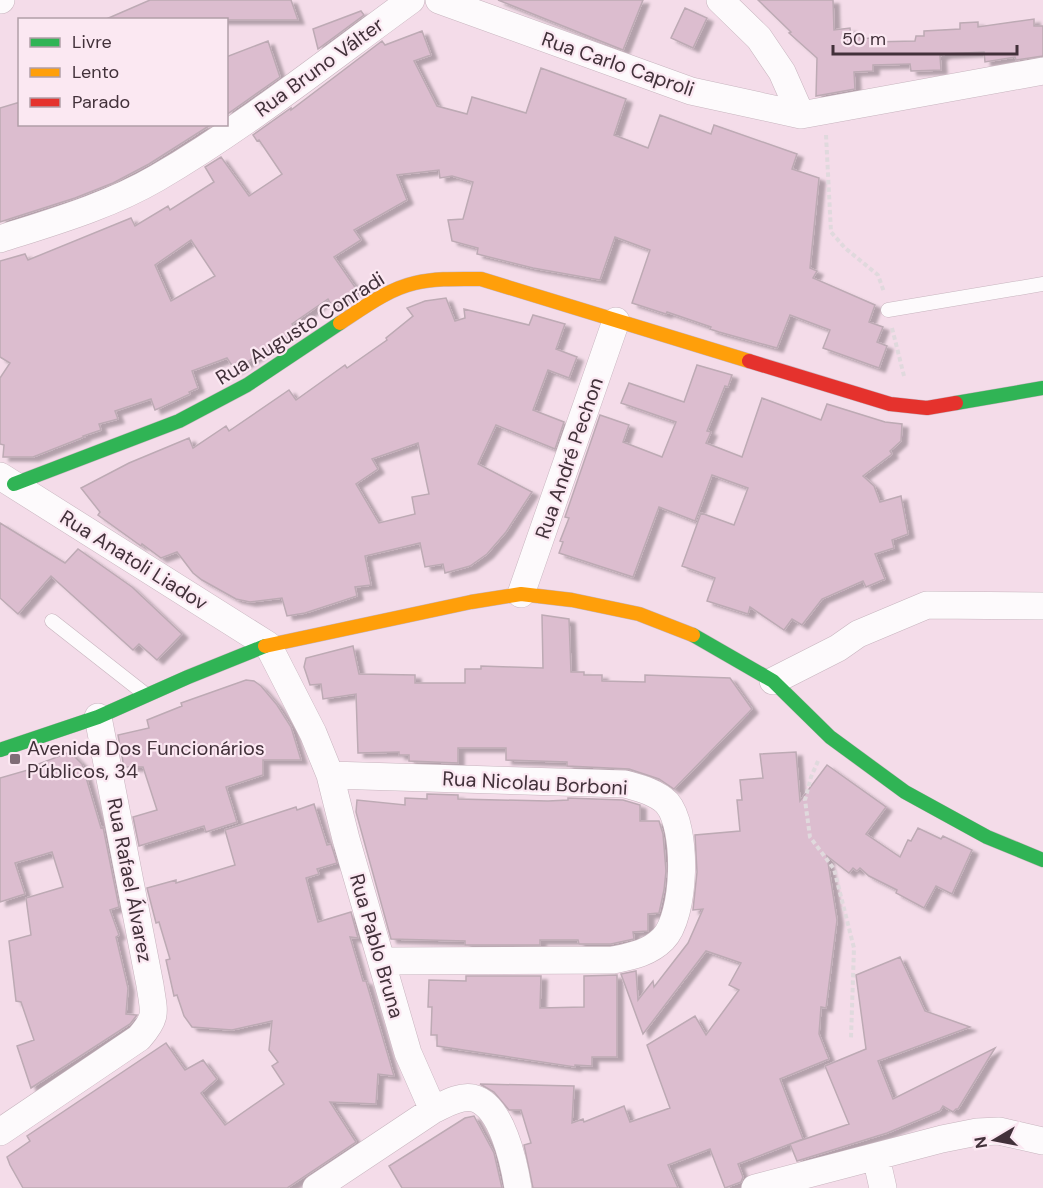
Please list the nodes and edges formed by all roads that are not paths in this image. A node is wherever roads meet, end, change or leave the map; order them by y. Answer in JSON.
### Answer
{"nodes":[{"id":1,"x":411,"y":0,"type":"edge"},
{"id":2,"x":439,"y":0,"type":"edge"},
{"id":3,"x":720,"y":0,"type":"edge"},
{"id":4,"x":1043,"y":71,"type":"edge"},
{"id":5,"x":813,"y":113,"type":"junction"},
{"id":6,"x":0,"y":239,"type":"edge"},
{"id":7,"x":1043,"y":284,"type":"edge"},
{"id":8,"x":888,"y":310,"type":"road end"},
{"id":9,"x":616,"y":321,"type":"junction"},
{"id":10,"x":1043,"y":388,"type":"edge"},
{"id":11,"x":7,"y":480,"type":"edge"},
{"id":12,"x":521,"y":594,"type":"junction"},
{"id":13,"x":1043,"y":606,"type":"edge"},
{"id":14,"x":52,"y":621,"type":"dead end"},
{"id":15,"x":268,"y":645,"type":"junction"},
{"id":16,"x":772,"y":681,"type":"junction"},
{"id":17,"x":148,"y":696,"type":"junction"},
{"id":18,"x":98,"y":717,"type":"junction"},
{"id":19,"x":0,"y":750,"type":"edge"},
{"id":20,"x":330,"y":775,"type":"junction"},
{"id":21,"x":1043,"y":860,"type":"edge"},
{"id":22,"x":382,"y":961,"type":"junction"},
{"id":23,"x":433,"y":1110,"type":"junction"},
{"id":24,"x":0,"y":1132,"type":"edge"},
{"id":25,"x":1043,"y":1141,"type":"edge"},
{"id":26,"x":876,"y":1157,"type":"junction"},
{"id":27,"x":316,"y":1188,"type":"edge"},
{"id":28,"x":518,"y":1188,"type":"edge"},
{"id":29,"x":755,"y":1188,"type":"edge"},
{"id":30,"x":883,"y":1188,"type":"edge"}],
"edges":[{"from":1,"to":6,"type":"street","name":"Rua Bruno Válter"},
{"from":2,"to":5,"type":"street","name":"Rua Carlo Caproli"},
{"from":3,"to":5,"type":"street"},
{"from":4,"to":5,"type":"street"},
{"from":7,"to":8,"type":"lane"},
{"from":9,"to":10,"type":"street","name":"Rua Augusto Conradi"},
{"from":9,"to":11,"type":"street","name":"Rua Augusto Conradi"},
{"from":9,"to":12,"type":"street","name":"Rua André Pechon"},
{"from":11,"to":15,"type":"street","name":"Rua Anatoli Liadov"},
{"from":12,"to":15,"type":"street"},
{"from":12,"to":16,"type":"street"},
{"from":13,"to":16,"type":"street"},
{"from":14,"to":17,"type":"lane"},
{"from":15,"to":17,"type":"street"},
{"from":15,"to":20,"type":"street","name":"Rua Pablo Bruna"},
{"from":16,"to":21,"type":"street"},
{"from":17,"to":18,"type":"street"},
{"from":18,"to":19,"type":"street"},
{"from":18,"to":24,"type":"street","name":"Rua Rafael Álvarez"},
{"from":20,"to":22,"type":"street","name":"Rua Pablo Bruna"},
{"from":20,"to":22,"type":"street","name":"Rua Nicolau Borboni"},
{"from":22,"to":23,"type":"street","name":"Rua Pablo Bruna"},
{"from":23,"to":27,"type":"street"},
{"from":23,"to":28,"type":"street"},
{"from":25,"to":26,"type":"street"},
{"from":26,"to":29,"type":"street"},
{"from":26,"to":30,"type":"street"}]}
